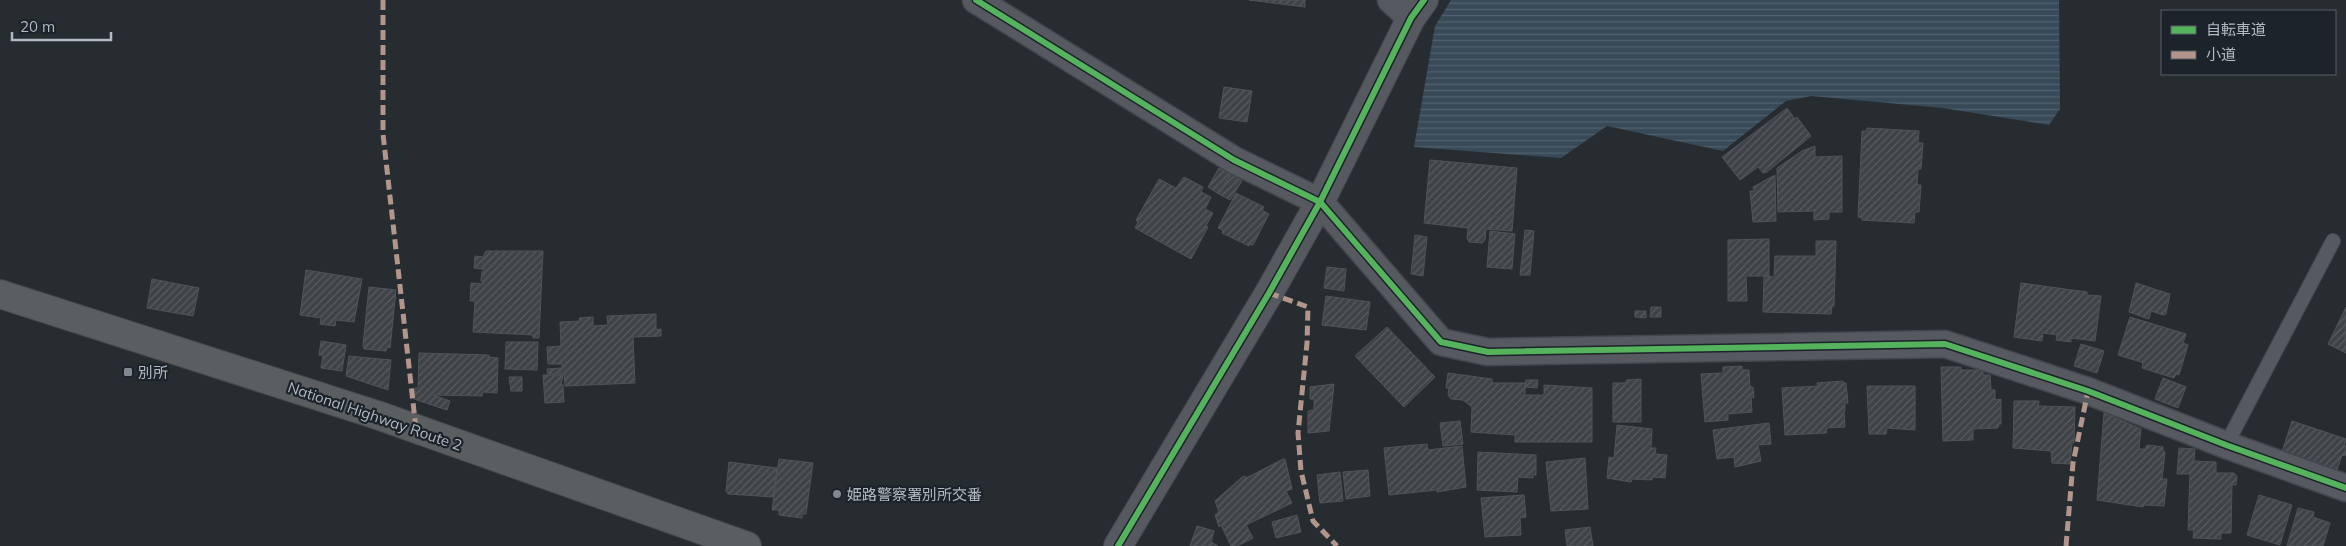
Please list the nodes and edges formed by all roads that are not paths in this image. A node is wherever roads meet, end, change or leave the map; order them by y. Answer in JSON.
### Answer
{"nodes":[{"id":1,"x":976,"y":0,"type":"edge"},
{"id":2,"x":1391,"y":0,"type":"edge"},
{"id":3,"x":1417,"y":9,"type":"edge"},
{"id":4,"x":1320,"y":202,"type":"junction"},
{"id":5,"x":2333,"y":241,"type":"dead end"},
{"id":6,"x":0,"y":294,"type":"edge"},
{"id":7,"x":2226,"y":445,"type":"junction"},
{"id":8,"x":2346,"y":488,"type":"edge"},
{"id":9,"x":747,"y":546,"type":"edge"},
{"id":10,"x":1118,"y":546,"type":"edge"}],
"edges":[{"from":1,"to":4,"type":"street"},
{"from":2,"to":3,"type":"street"},
{"from":3,"to":4,"type":"street"},
{"from":4,"to":7,"type":"street"},
{"from":4,"to":10,"type":"street"},
{"from":5,"to":7,"type":"lane"},
{"from":6,"to":9,"type":"highway","name":"National Highway Route 2"},
{"from":7,"to":8,"type":"street"}]}
